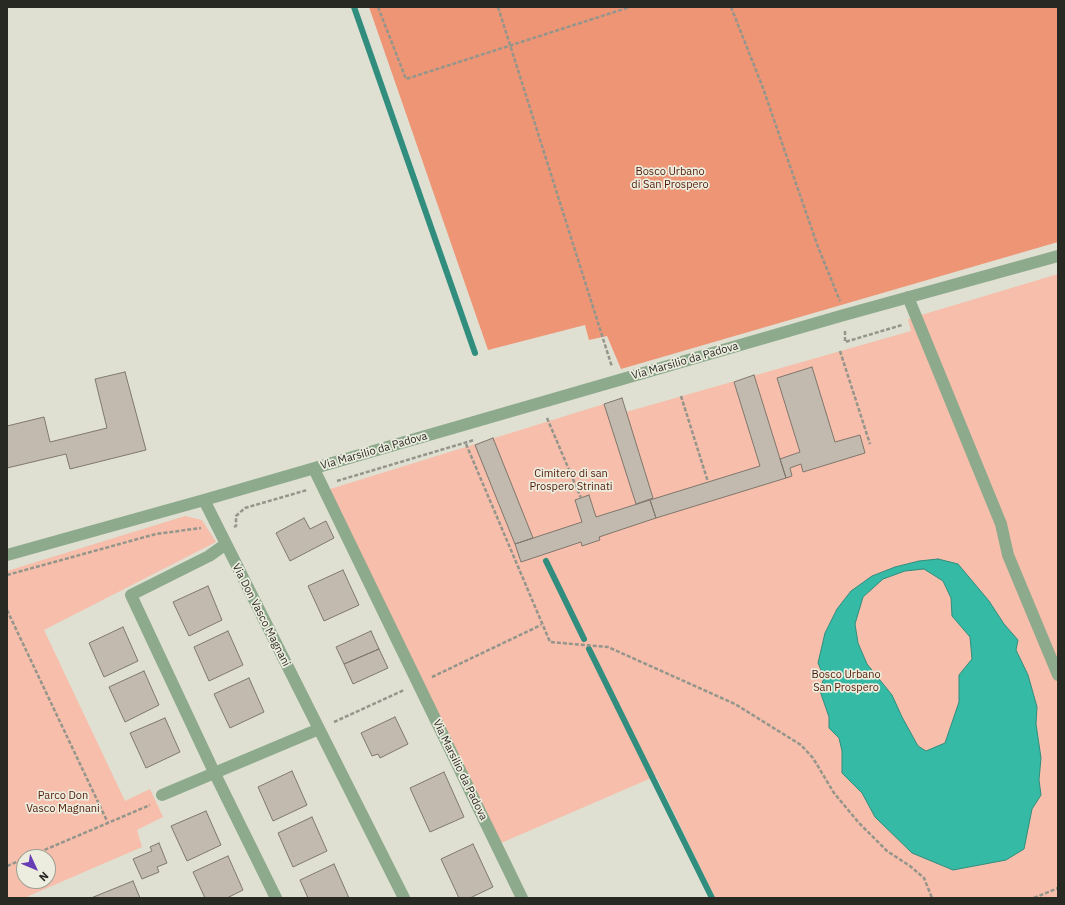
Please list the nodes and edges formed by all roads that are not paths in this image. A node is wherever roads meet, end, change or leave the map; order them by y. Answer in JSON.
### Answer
{"nodes":[{"id":1,"x":1058,"y":256,"type":"edge"},
{"id":2,"x":908,"y":297,"type":"junction"},
{"id":3,"x":314,"y":469,"type":"junction"},
{"id":4,"x":204,"y":500,"type":"junction"},
{"id":5,"x":226,"y":544,"type":"junction"},
{"id":6,"x":7,"y":555,"type":"edge"},
{"id":7,"x":1058,"y":675,"type":"edge"},
{"id":8,"x":319,"y":729,"type":"junction"},
{"id":9,"x":214,"y":772,"type":"junction"},
{"id":10,"x":162,"y":795,"type":"road end"},
{"id":11,"x":276,"y":898,"type":"edge"},
{"id":12,"x":404,"y":898,"type":"edge"},
{"id":13,"x":522,"y":898,"type":"edge"}],
"edges":[{"from":1,"to":2,"type":"street","name":"Via Marsilio da Padova"},
{"from":2,"to":3,"type":"street","name":"Via Marsilio da Padova"},
{"from":2,"to":7,"type":"street"},
{"from":3,"to":4,"type":"street","name":"Via Marsilio da Padova"},
{"from":3,"to":13,"type":"street","name":"Via Marsilio da Padova"},
{"from":4,"to":5,"type":"street","name":"Via Don Vasco Magnani"},
{"from":4,"to":6,"type":"street","name":"Via Marsilio da Padova"},
{"from":5,"to":8,"type":"street","name":"Via Don Vasco Magnani"},
{"from":5,"to":9,"type":"street"},
{"from":8,"to":9,"type":"street"},
{"from":8,"to":12,"type":"street","name":"Via Don Vasco Magnani"},
{"from":9,"to":10,"type":"street"},
{"from":9,"to":11,"type":"street"}]}
